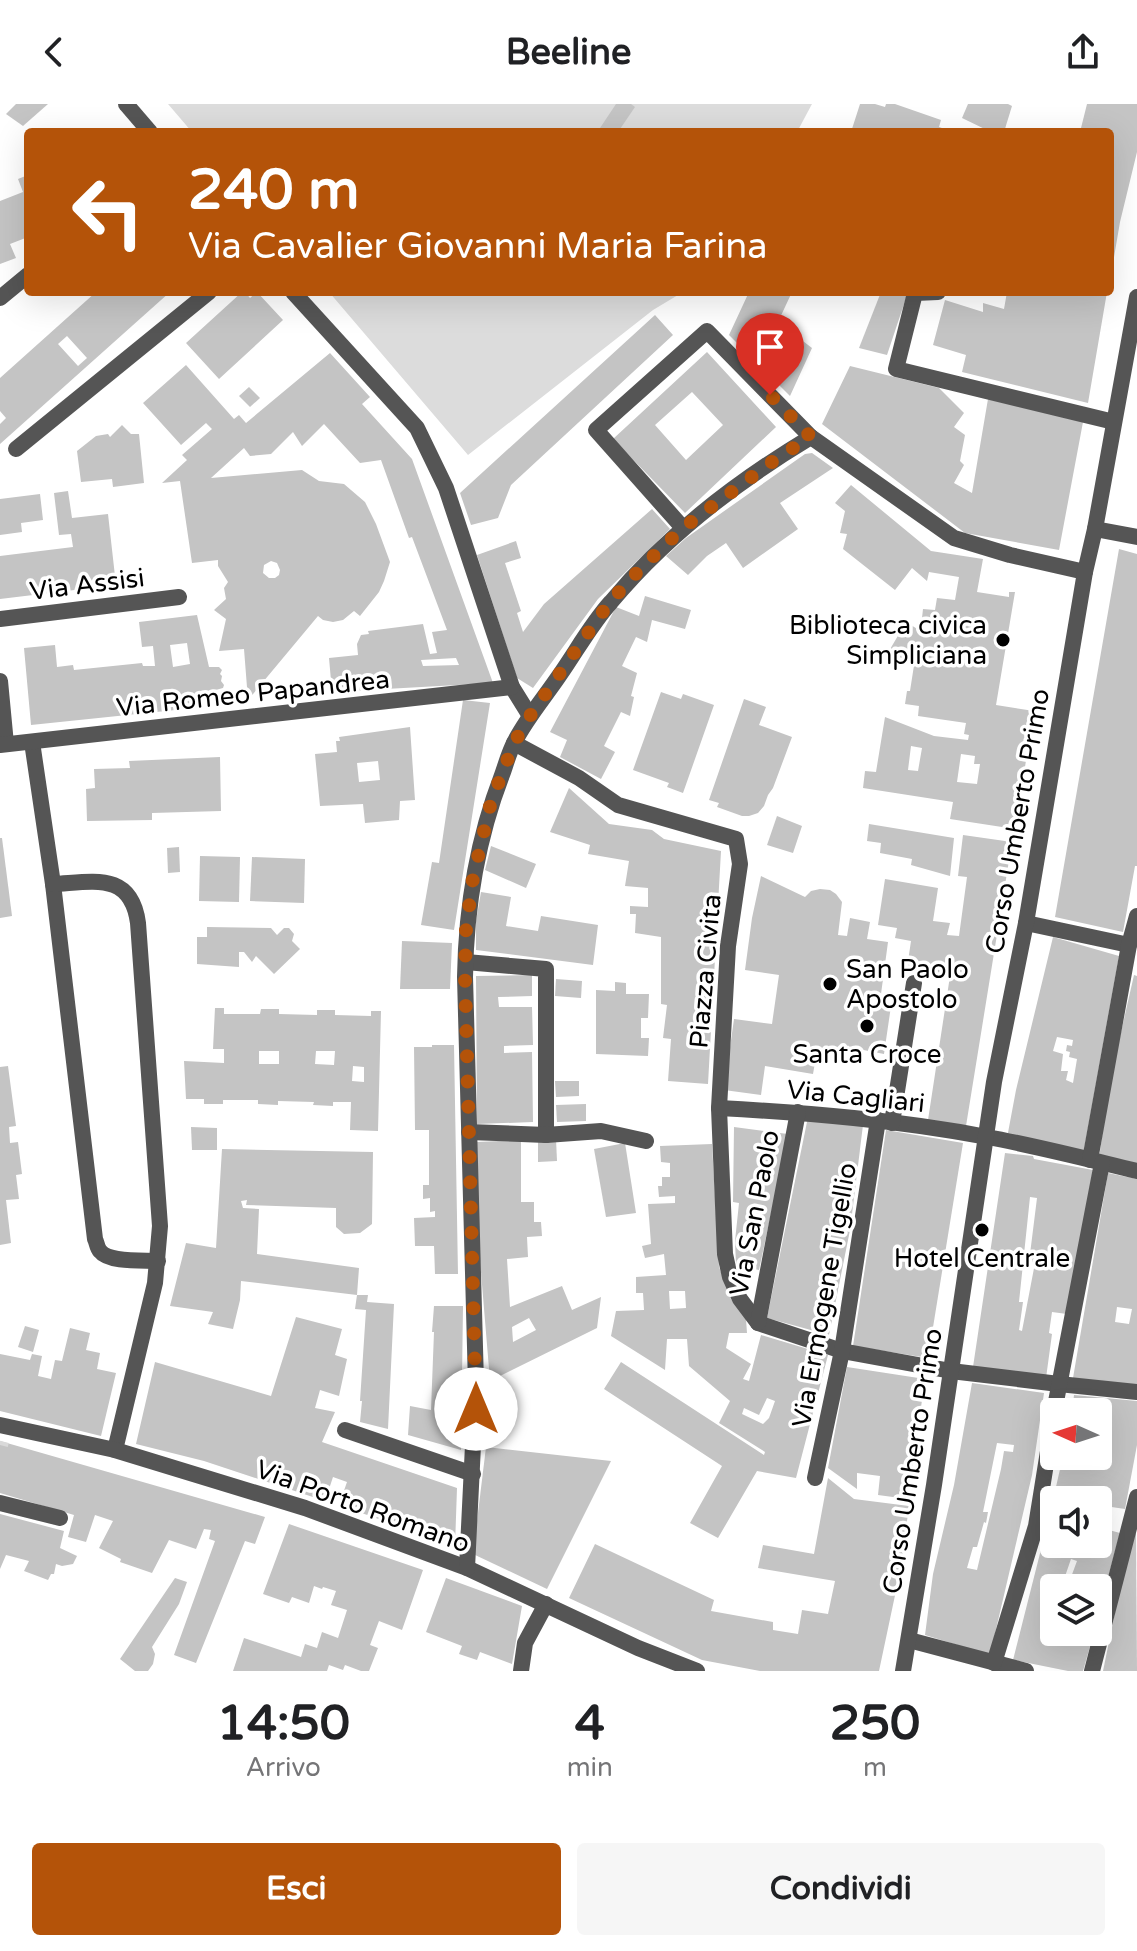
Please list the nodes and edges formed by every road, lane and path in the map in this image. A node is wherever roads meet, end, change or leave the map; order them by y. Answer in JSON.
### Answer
{"nodes":[{"id":1,"x":126,"y":104,"type":"edge"},
{"id":2,"x":147,"y":128,"type":"edge"},
{"id":3,"x":24,"y":278,"type":"edge"},
{"id":4,"x":204,"y":296,"type":"edge"},
{"id":5,"x":297,"y":296,"type":"edge"},
{"id":6,"x":914,"y":296,"type":"edge"},
{"id":7,"x":1137,"y":297,"type":"edge"},
{"id":8,"x":0,"y":298,"type":"edge"},
{"id":9,"x":1114,"y":422,"type":"junction"},
{"id":10,"x":811,"y":437,"type":"junction"},
{"id":11,"x":16,"y":449,"type":"dead end"},
{"id":12,"x":683,"y":528,"type":"junction"},
{"id":13,"x":1095,"y":529,"type":"junction"},
{"id":14,"x":1137,"y":537,"type":"edge"},
{"id":15,"x":1085,"y":572,"type":"junction"},
{"id":16,"x":179,"y":597,"type":"dead end"},
{"id":17,"x":0,"y":619,"type":"edge"},
{"id":18,"x":0,"y":681,"type":"edge"},
{"id":19,"x":512,"y":687,"type":"junction"},
{"id":20,"x":530,"y":716,"type":"junction"},
{"id":21,"x":32,"y":742,"type":"junction"},
{"id":22,"x":514,"y":743,"type":"junction"},
{"id":23,"x":3,"y":744,"type":"edge"},
{"id":24,"x":53,"y":884,"type":"junction"},
{"id":25,"x":1137,"y":916,"type":"edge"},
{"id":26,"x":1026,"y":923,"type":"junction"},
{"id":27,"x":1131,"y":957,"type":"edge"},
{"id":28,"x":466,"y":962,"type":"junction"},
{"id":29,"x":914,"y":983,"type":"dead end"},
{"id":30,"x":719,"y":1108,"type":"junction"},
{"id":31,"x":798,"y":1112,"type":"junction"},
{"id":32,"x":885,"y":1121,"type":"junction"},
{"id":33,"x":469,"y":1132,"type":"junction"},
{"id":34,"x":546,"y":1135,"type":"junction"},
{"id":35,"x":987,"y":1137,"type":"junction"},
{"id":36,"x":646,"y":1141,"type":"dead end"},
{"id":37,"x":1096,"y":1161,"type":"junction"},
{"id":38,"x":1137,"y":1171,"type":"edge"},
{"id":39,"x":158,"y":1261,"type":"junction"},
{"id":40,"x":758,"y":1323,"type":"junction"},
{"id":41,"x":842,"y":1351,"type":"junction"},
{"id":42,"x":951,"y":1371,"type":"junction"},
{"id":43,"x":1059,"y":1384,"type":"junction"},
{"id":44,"x":1137,"y":1392,"type":"edge"},
{"id":45,"x":1057,"y":1398,"type":"edge"},
{"id":46,"x":345,"y":1430,"type":"dead end"},
{"id":47,"x":1,"y":1431,"type":"edge"},
{"id":48,"x":115,"y":1450,"type":"junction"},
{"id":49,"x":1045,"y":1470,"type":"edge"},
{"id":50,"x":473,"y":1474,"type":"junction"},
{"id":51,"x":815,"y":1478,"type":"dead end"},
{"id":52,"x":1137,"y":1497,"type":"edge"},
{"id":53,"x":0,"y":1503,"type":"edge"},
{"id":54,"x":60,"y":1518,"type":"dead end"},
{"id":55,"x":467,"y":1568,"type":"junction"},
{"id":56,"x":546,"y":1604,"type":"junction"},
{"id":57,"x":909,"y":1640,"type":"junction"},
{"id":58,"x":994,"y":1663,"type":"junction"},
{"id":59,"x":521,"y":1671,"type":"edge"},
{"id":60,"x":697,"y":1671,"type":"edge"},
{"id":61,"x":903,"y":1671,"type":"edge"},
{"id":62,"x":1026,"y":1671,"type":"edge"},
{"id":63,"x":1092,"y":1671,"type":"edge"}],
"edges":[{"from":1,"to":2,"type":"street"},
{"from":3,"to":8,"type":"street"},
{"from":4,"to":11,"type":"street"},
{"from":5,"to":19,"type":"street"},
{"from":6,"to":9,"type":"street"},
{"from":7,"to":9,"type":"street","name":"Corso Umberto Primo"},
{"from":9,"to":13,"type":"street","name":"Corso Umberto Primo"},
{"from":10,"to":12,"type":"street"},
{"from":10,"to":12,"type":"street"},
{"from":10,"to":15,"type":"street"},
{"from":12,"to":20,"type":"street"},
{"from":13,"to":14,"type":"street"},
{"from":13,"to":15,"type":"street","name":"Corso Umberto Primo"},
{"from":15,"to":26,"type":"street","name":"Corso Umberto Primo"},
{"from":16,"to":17,"type":"street","name":"Via Assisi"},
{"from":18,"to":23,"type":"street"},
{"from":19,"to":20,"type":"street"},
{"from":19,"to":21,"type":"street","name":"Via Romeo Papandrea"},
{"from":20,"to":22,"type":"street"},
{"from":21,"to":23,"type":"street","name":"Via Romeo Papandrea"},
{"from":21,"to":24,"type":"street"},
{"from":22,"to":28,"type":"street"},
{"from":22,"to":30,"type":"street","name":"Piazza Civita"},
{"from":24,"to":39,"type":"street"},
{"from":24,"to":39,"type":"street"},
{"from":25,"to":27,"type":"street"},
{"from":26,"to":27,"type":"street"},
{"from":26,"to":35,"type":"street","name":"Corso Umberto Primo"},
{"from":27,"to":37,"type":"street"},
{"from":28,"to":33,"type":"street"},
{"from":28,"to":34,"type":"street"},
{"from":29,"to":32,"type":"street","name":"Via Ermogene Tigellio"},
{"from":30,"to":31,"type":"street","name":"Via Cagliari"},
{"from":30,"to":40,"type":"street","name":"Piazza Civita"},
{"from":31,"to":32,"type":"street","name":"Via Cagliari"},
{"from":31,"to":40,"type":"street","name":"Via San Paolo"},
{"from":32,"to":35,"type":"street","name":"Via Cagliari"},
{"from":32,"to":41,"type":"street","name":"Via Ermogene Tigellio"},
{"from":33,"to":34,"type":"street"},
{"from":33,"to":50,"type":"street"},
{"from":34,"to":36,"type":"street"},
{"from":35,"to":37,"type":"street","name":"Via Cagliari"},
{"from":35,"to":42,"type":"street","name":"Corso Umberto Primo"},
{"from":37,"to":38,"type":"street","name":"Via Cagliari"},
{"from":37,"to":43,"type":"street"},
{"from":39,"to":48,"type":"street"},
{"from":40,"to":41,"type":"street"},
{"from":41,"to":42,"type":"street"},
{"from":41,"to":51,"type":"street","name":"Via Ermogene Tigellio"},
{"from":42,"to":43,"type":"street"},
{"from":42,"to":57,"type":"street","name":"Corso Umberto Primo"},
{"from":43,"to":44,"type":"street"},
{"from":43,"to":45,"type":"street"},
{"from":46,"to":50,"type":"street"},
{"from":47,"to":48,"type":"street","name":"Via Porto Romano"},
{"from":48,"to":55,"type":"street","name":"Via Porto Romano"},
{"from":49,"to":58,"type":"street"},
{"from":50,"to":55,"type":"street"},
{"from":52,"to":63,"type":"street"},
{"from":53,"to":54,"type":"street"},
{"from":55,"to":56,"type":"street","name":"Via Porto Romano"},
{"from":56,"to":59,"type":"street"},
{"from":56,"to":60,"type":"street","name":"Via Porto Romano"},
{"from":57,"to":58,"type":"street"},
{"from":57,"to":61,"type":"street","name":"Corso Umberto Primo"},
{"from":58,"to":62,"type":"street"}]}
